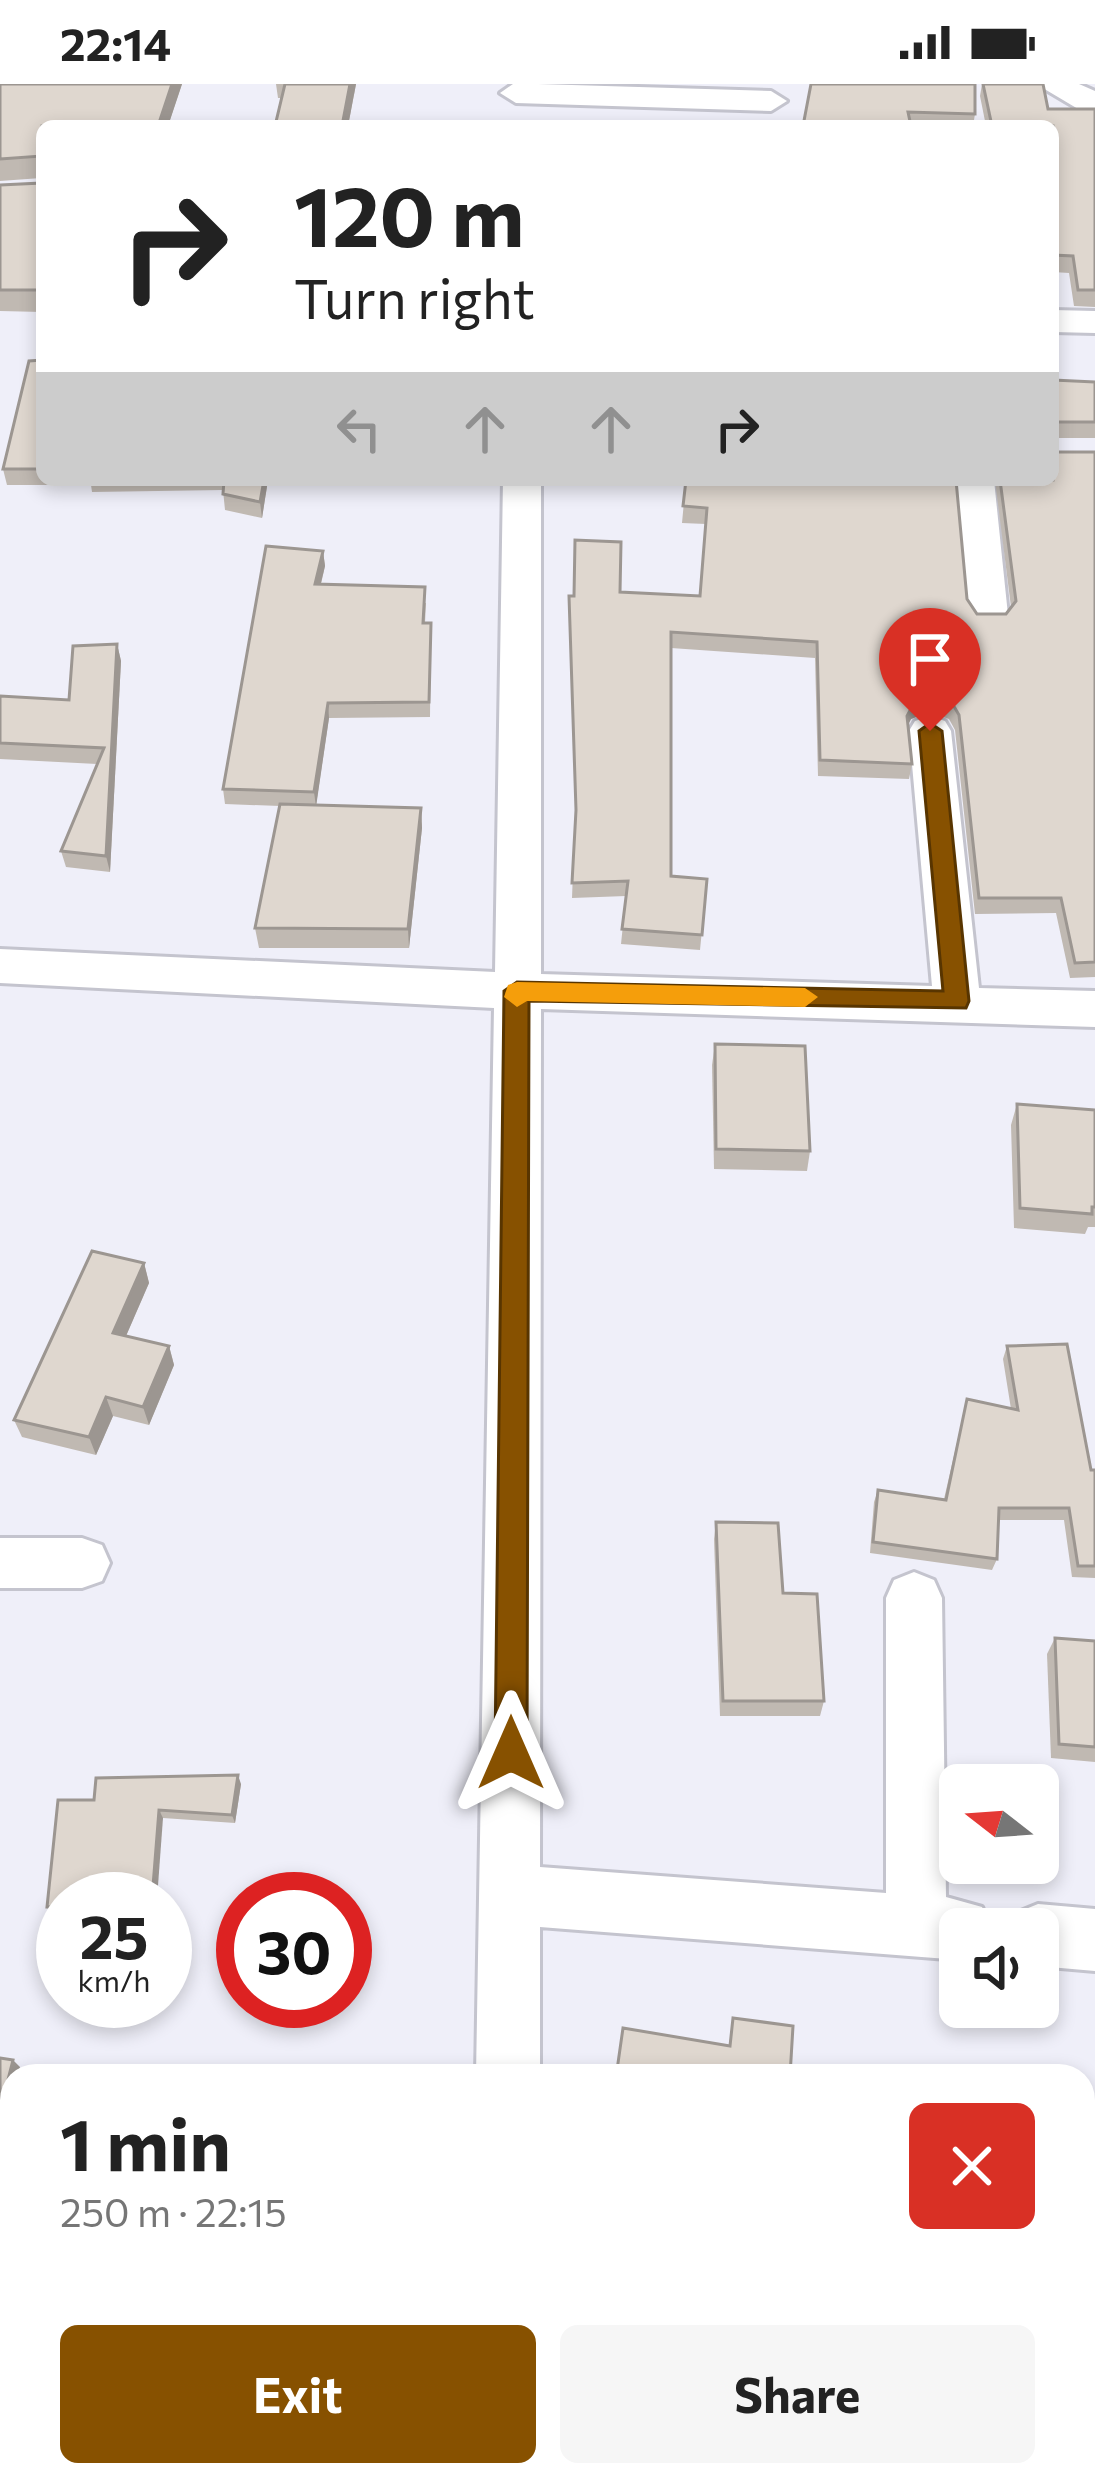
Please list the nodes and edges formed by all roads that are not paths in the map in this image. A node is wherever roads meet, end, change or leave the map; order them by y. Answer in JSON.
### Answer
{"nodes":[{"id":1,"x":1052,"y":84,"type":"edge"},
{"id":2,"x":517,"y":101,"type":"edge"},
{"id":3,"x":771,"y":101,"type":"dead end"},
{"id":4,"x":1095,"y":109,"type":"edge"},
{"id":5,"x":1059,"y":321,"type":"edge"},
{"id":6,"x":1095,"y":322,"type":"edge"},
{"id":7,"x":522,"y":486,"type":"edge"},
{"id":8,"x":976,"y":486,"type":"edge"},
{"id":9,"x":988,"y":615,"type":"edge"},
{"id":10,"x":930,"y":731,"type":"dead end"},
{"id":11,"x":0,"y":966,"type":"edge"},
{"id":12,"x":517,"y":991,"type":"junction"},
{"id":13,"x":957,"y":1001,"type":"junction"},
{"id":14,"x":1095,"y":1010,"type":"edge"},
{"id":15,"x":0,"y":1563,"type":"edge"},
{"id":16,"x":82,"y":1563,"type":"dead end"},
{"id":17,"x":914,"y":1598,"type":"dead end"},
{"id":18,"x":510,"y":1895,"type":"junction"},
{"id":19,"x":938,"y":1928,"type":"edge"},
{"id":20,"x":1059,"y":1937,"type":"edge"},
{"id":21,"x":1095,"y":1940,"type":"edge"},
{"id":22,"x":508,"y":2064,"type":"edge"}],
"edges":[{"from":1,"to":4,"type":"street"},
{"from":2,"to":3,"type":"street"},
{"from":5,"to":6,"type":"street"},
{"from":7,"to":12,"type":"street"},
{"from":8,"to":9,"type":"street"},
{"from":10,"to":13,"type":"street"},
{"from":11,"to":12,"type":"street"},
{"from":12,"to":13,"type":"street"},
{"from":12,"to":18,"type":"street"},
{"from":13,"to":14,"type":"street"},
{"from":15,"to":16,"type":"street"},
{"from":17,"to":19,"type":"street"},
{"from":18,"to":19,"type":"street"},
{"from":18,"to":22,"type":"street"},
{"from":20,"to":21,"type":"street"}]}
